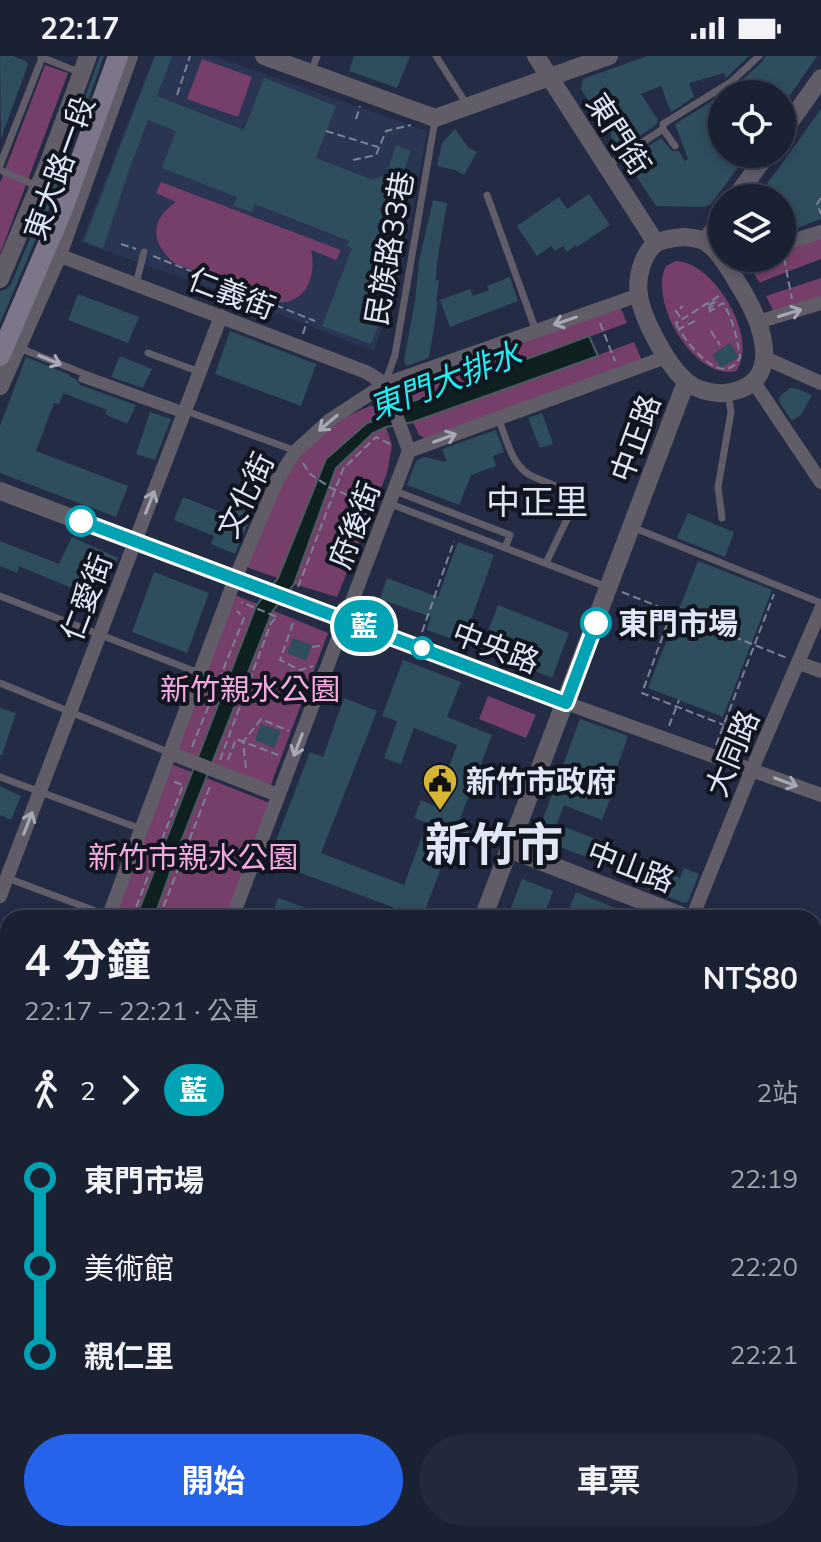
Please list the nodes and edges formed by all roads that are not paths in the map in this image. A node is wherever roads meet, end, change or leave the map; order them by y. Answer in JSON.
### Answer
{"nodes":[{"id":1,"x":104,"y":56,"type":"edge"},
{"id":2,"x":118,"y":56,"type":"edge"},
{"id":3,"x":129,"y":56,"type":"edge"},
{"id":4,"x":264,"y":56,"type":"edge"},
{"id":5,"x":436,"y":56,"type":"edge"},
{"id":6,"x":536,"y":56,"type":"edge"},
{"id":7,"x":609,"y":56,"type":"edge"},
{"id":8,"x":759,"y":56,"type":"edge"},
{"id":9,"x":40,"y":57,"type":"edge"},
{"id":10,"x":84,"y":65,"type":"edge"},
{"id":11,"x":314,"y":65,"type":"edge"},
{"id":12,"x":550,"y":78,"type":"junction"},
{"id":13,"x":821,"y":78,"type":"edge"},
{"id":14,"x":733,"y":80,"type":"edge"},
{"id":15,"x":708,"y":96,"type":"edge"},
{"id":16,"x":468,"y":107,"type":"junction"},
{"id":17,"x":796,"y":110,"type":"edge"},
{"id":18,"x":435,"y":118,"type":"junction"},
{"id":19,"x":663,"y":129,"type":"junction"},
{"id":20,"x":675,"y":146,"type":"dead end"},
{"id":21,"x":607,"y":166,"type":"junction"},
{"id":22,"x":0,"y":168,"type":"edge"},
{"id":23,"x":39,"y":187,"type":"junction"},
{"id":24,"x":487,"y":195,"type":"dead end"},
{"id":25,"x":821,"y":232,"type":"edge"},
{"id":26,"x":708,"y":238,"type":"edge"},
{"id":27,"x":706,"y":241,"type":"junction"},
{"id":28,"x":796,"y":242,"type":"edge"},
{"id":29,"x":656,"y":243,"type":"junction"},
{"id":30,"x":708,"y":243,"type":"edge"},
{"id":31,"x":144,"y":252,"type":"road end"},
{"id":32,"x":58,"y":255,"type":"junction"},
{"id":33,"x":731,"y":272,"type":"edge"},
{"id":34,"x":1,"y":276,"type":"edge"},
{"id":35,"x":136,"y":284,"type":"junction"},
{"id":36,"x":639,"y":295,"type":"junction"},
{"id":37,"x":821,"y":303,"type":"edge"},
{"id":38,"x":221,"y":316,"type":"junction"},
{"id":39,"x":0,"y":322,"type":"edge"},
{"id":40,"x":758,"y":322,"type":"junction"},
{"id":41,"x":536,"y":331,"type":"junction"},
{"id":42,"x":8,"y":351,"type":"edge"},
{"id":43,"x":148,"y":353,"type":"dead end"},
{"id":44,"x":666,"y":357,"type":"junction"},
{"id":45,"x":765,"y":358,"type":"junction"},
{"id":46,"x":200,"y":372,"type":"junction"},
{"id":47,"x":753,"y":381,"type":"junction"},
{"id":48,"x":686,"y":382,"type":"junction"},
{"id":49,"x":821,"y":383,"type":"edge"},
{"id":50,"x":385,"y":384,"type":"junction"},
{"id":51,"x":0,"y":386,"type":"edge"},
{"id":52,"x":728,"y":392,"type":"junction"},
{"id":53,"x":184,"y":412,"type":"junction"},
{"id":54,"x":498,"y":418,"type":"junction"},
{"id":55,"x":402,"y":449,"type":"junction"},
{"id":56,"x":296,"y":451,"type":"junction"},
{"id":57,"x":821,"y":482,"type":"edge"},
{"id":58,"x":554,"y":485,"type":"dead end"},
{"id":59,"x":0,"y":491,"type":"edge"},
{"id":60,"x":388,"y":501,"type":"junction"},
{"id":61,"x":441,"y":509,"type":"junction"},
{"id":62,"x":569,"y":515,"type":"dead end"},
{"id":63,"x":722,"y":518,"type":"dead end"},
{"id":64,"x":437,"y":522,"type":"junction"},
{"id":65,"x":632,"y":527,"type":"junction"},
{"id":66,"x":135,"y":541,"type":"junction"},
{"id":67,"x":505,"y":548,"type":"junction"},
{"id":68,"x":546,"y":563,"type":"junction"},
{"id":69,"x":235,"y":579,"type":"junction"},
{"id":70,"x":610,"y":588,"type":"junction"},
{"id":71,"x":0,"y":596,"type":"edge"},
{"id":72,"x":821,"y":606,"type":"edge"},
{"id":73,"x":346,"y":620,"type":"junction"},
{"id":74,"x":100,"y":634,"type":"junction"},
{"id":75,"x":799,"y":663,"type":"junction"},
{"id":76,"x":821,"y":671,"type":"edge"},
{"id":77,"x":199,"y":673,"type":"junction"},
{"id":78,"x":0,"y":683,"type":"edge"},
{"id":79,"x":566,"y":703,"type":"junction"},
{"id":80,"x":70,"y":712,"type":"junction"},
{"id":81,"x":170,"y":753,"type":"junction"},
{"id":82,"x":752,"y":769,"type":"junction"},
{"id":83,"x":0,"y":777,"type":"edge"},
{"id":84,"x":40,"y":792,"type":"junction"},
{"id":85,"x":278,"y":795,"type":"junction"},
{"id":86,"x":821,"y":795,"type":"edge"},
{"id":87,"x":141,"y":829,"type":"junction"},
{"id":88,"x":509,"y":849,"type":"junction"},
{"id":89,"x":7,"y":878,"type":"junction"},
{"id":90,"x":0,"y":896,"type":"edge"},
{"id":91,"x":90,"y":910,"type":"edge"},
{"id":92,"x":111,"y":910,"type":"edge"},
{"id":93,"x":235,"y":910,"type":"edge"},
{"id":94,"x":486,"y":910,"type":"edge"},
{"id":95,"x":668,"y":910,"type":"edge"},
{"id":96,"x":692,"y":910,"type":"edge"}],
"edges":[{"from":1,"to":39,"type":"main road"},
{"from":2,"to":42,"type":"main road"},
{"from":3,"to":32,"type":"street","name":"東大路一段"},
{"from":4,"to":11,"type":"street"},
{"from":5,"to":16,"type":"lane"},
{"from":6,"to":12,"type":"street","name":"東門街"},
{"from":7,"to":12,"type":"street"},
{"from":8,"to":14,"type":"lane"},
{"from":9,"to":10,"type":"lane"},
{"from":9,"to":22,"type":"lane"},
{"from":10,"to":23,"type":"street","name":"東大路一段"},
{"from":11,"to":18,"type":"street"},
{"from":12,"to":16,"type":"street"},
{"from":12,"to":21,"type":"street","name":"東門街"},
{"from":13,"to":17,"type":"street"},
{"from":15,"to":19,"type":"lane"},
{"from":16,"to":18,"type":"street"},
{"from":18,"to":50,"type":"lane","name":"民族路33巷"},
{"from":19,"to":20,"type":"lane"},
{"from":19,"to":21,"type":"lane"},
{"from":21,"to":29,"type":"street","name":"東門街"},
{"from":22,"to":23,"type":"lane"},
{"from":23,"to":34,"type":"street","name":"東大路一段"},
{"from":24,"to":41,"type":"lane"},
{"from":25,"to":28,"type":"street"},
{"from":26,"to":27,"type":"street"},
{"from":27,"to":29,"type":"street"},
{"from":27,"to":30,"type":"street"},
{"from":29,"to":36,"type":"street"},
{"from":31,"to":35,"type":"lane"},
{"from":32,"to":35,"type":"street","name":"仁義街"},
{"from":32,"to":42,"type":"street","name":"東大路一段"},
{"from":33,"to":40,"type":"street"},
{"from":35,"to":38,"type":"street","name":"仁義街"},
{"from":36,"to":41,"type":"street","name":"文化街","one_way":true},
{"from":36,"to":44,"type":"street"},
{"from":40,"to":37,"type":"street","one_way":true},
{"from":38,"to":46,"type":"street","name":"仁愛街"},
{"from":38,"to":50,"type":"street","name":"仁義街"},
{"from":40,"to":45,"type":"street"},
{"from":41,"to":50,"type":"street","name":"文化街"},
{"from":42,"to":51,"type":"street","name":"東大路一段"},
{"from":42,"to":53,"type":"lane","one_way":true},
{"from":43,"to":46,"type":"lane"},
{"from":44,"to":48,"type":"street"},
{"from":44,"to":54,"type":"street","name":"府後街"},
{"from":45,"to":47,"type":"street"},
{"from":45,"to":49,"type":"street"},
{"from":46,"to":53,"type":"street","name":"仁愛街"},
{"from":47,"to":52,"type":"street"},
{"from":47,"to":57,"type":"street"},
{"from":48,"to":52,"type":"street"},
{"from":48,"to":65,"type":"street","name":"中正路"},
{"from":50,"to":55,"type":"street"},
{"from":50,"to":56,"type":"street","name":"文化街","one_way":true},
{"from":52,"to":63,"type":"lane"},
{"from":53,"to":56,"type":"lane"},
{"from":66,"to":53,"type":"street","name":"仁愛街","one_way":true},
{"from":55,"to":54,"type":"street","name":"府後街","one_way":true},
{"from":54,"to":58,"type":"lane"},
{"from":55,"to":60,"type":"street","name":"府後街"},
{"from":56,"to":69,"type":"street","name":"文化街"},
{"from":59,"to":66,"type":"street"},
{"from":60,"to":61,"type":"lane"},
{"from":60,"to":64,"type":"lane"},
{"from":60,"to":73,"type":"street","name":"府後街"},
{"from":61,"to":64,"type":"lane"},
{"from":61,"to":67,"type":"lane"},
{"from":62,"to":68,"type":"lane"},
{"from":64,"to":67,"type":"lane"},
{"from":65,"to":70,"type":"street","name":"中正路"},
{"from":65,"to":72,"type":"lane"},
{"from":66,"to":69,"type":"street"},
{"from":66,"to":74,"type":"street","name":"仁愛街"},
{"from":67,"to":68,"type":"lane"},
{"from":68,"to":70,"type":"lane"},
{"from":69,"to":73,"type":"street","name":"中央路"},
{"from":69,"to":77,"type":"street","name":"文化街"},
{"from":70,"to":79,"type":"street","name":"中正路"},
{"from":71,"to":74,"type":"lane"},
{"from":72,"to":75,"type":"street","name":"大同路"},
{"from":73,"to":79,"type":"street","name":"中央路"},
{"from":73,"to":85,"type":"street","name":"府後街","one_way":true},
{"from":74,"to":77,"type":"lane"},
{"from":74,"to":80,"type":"street","name":"仁愛街"},
{"from":75,"to":76,"type":"street"},
{"from":75,"to":82,"type":"street","name":"大同路"},
{"from":77,"to":81,"type":"street","name":"文化街"},
{"from":78,"to":80,"type":"lane"},
{"from":79,"to":82,"type":"street","name":"中央路"},
{"from":79,"to":88,"type":"street","name":"中正路"},
{"from":80,"to":81,"type":"lane"},
{"from":80,"to":84,"type":"street","name":"仁愛街"},
{"from":81,"to":85,"type":"street"},
{"from":81,"to":87,"type":"street","name":"文化街"},
{"from":82,"to":86,"type":"street","name":"中央路","one_way":true},
{"from":82,"to":96,"type":"street","name":"大同路"},
{"from":83,"to":84,"type":"lane"},
{"from":84,"to":87,"type":"lane"},
{"from":89,"to":84,"type":"street","name":"仁愛街","one_way":true},
{"from":85,"to":93,"type":"street","name":"府後街"},
{"from":87,"to":92,"type":"street","name":"文化街"},
{"from":88,"to":94,"type":"street","name":"中正路"},
{"from":88,"to":95,"type":"street","name":"中山路"},
{"from":89,"to":90,"type":"street","name":"仁愛街"},
{"from":89,"to":91,"type":"lane"}]}
